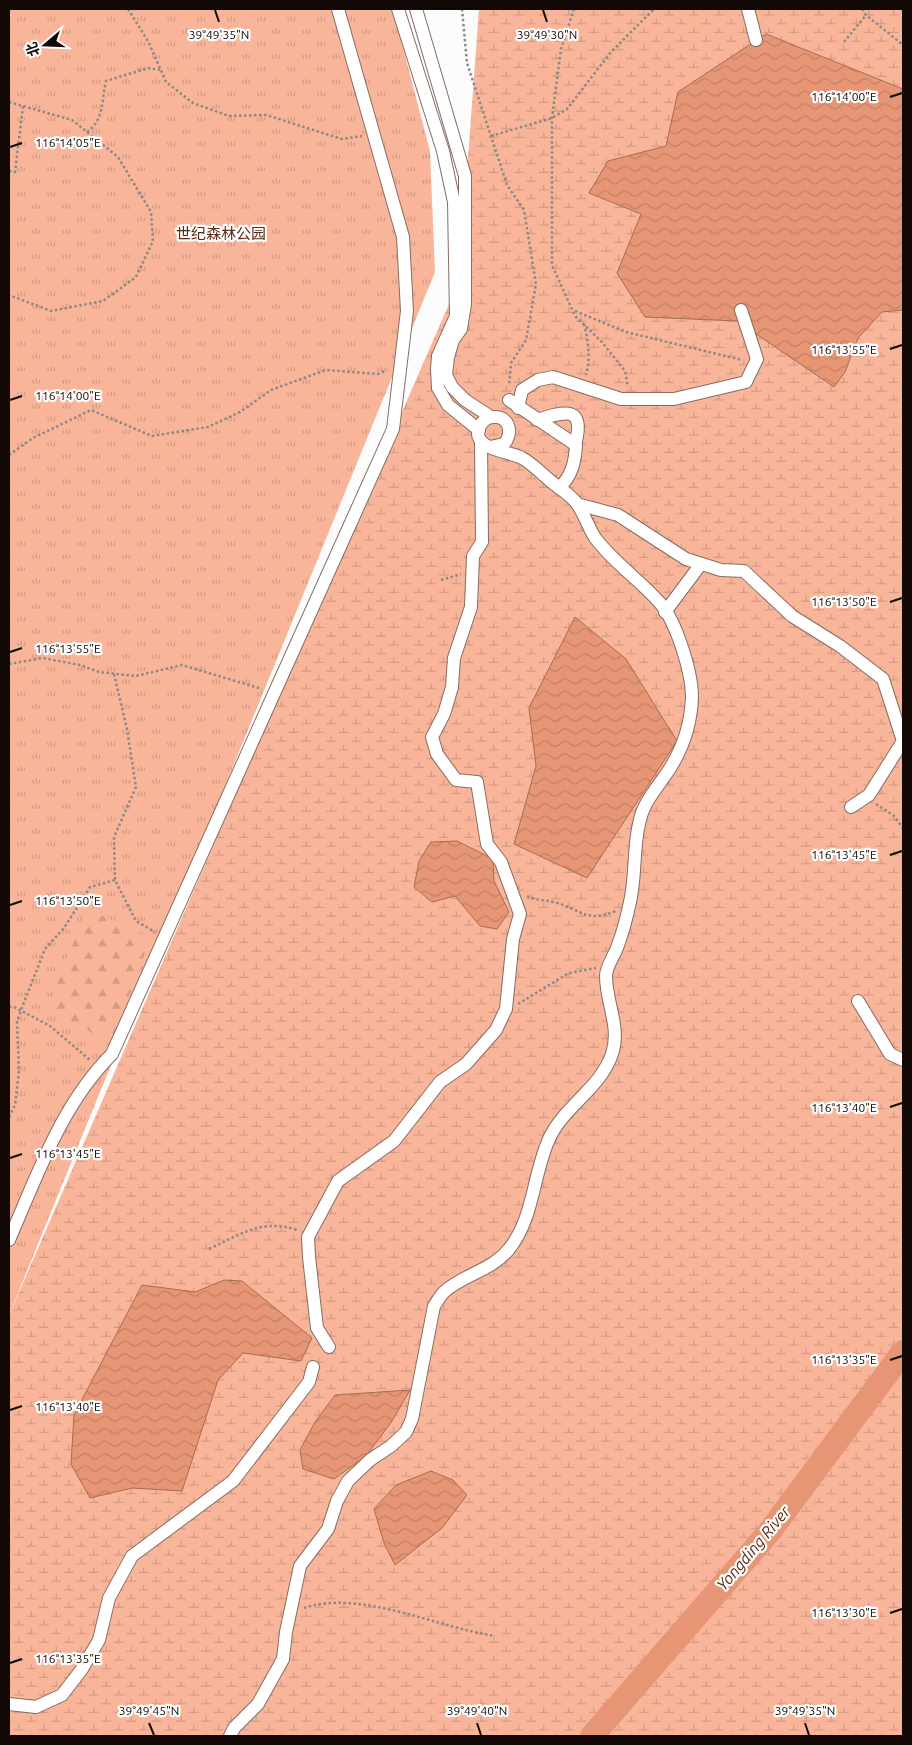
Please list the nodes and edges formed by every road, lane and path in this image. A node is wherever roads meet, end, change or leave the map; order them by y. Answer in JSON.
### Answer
{"nodes":[{"id":1,"x":128,"y":9,"type":"edge"},
{"id":2,"x":338,"y":9,"type":"edge"},
{"id":3,"x":398,"y":9,"type":"edge"},
{"id":4,"x":416,"y":9,"type":"edge"},
{"id":5,"x":462,"y":9,"type":"edge"},
{"id":6,"x":574,"y":9,"type":"edge"},
{"id":7,"x":654,"y":9,"type":"edge"},
{"id":8,"x":748,"y":9,"type":"edge"},
{"id":9,"x":862,"y":9,"type":"edge"},
{"id":10,"x":866,"y":15,"type":"junction"},
{"id":11,"x":756,"y":40,"type":"dead end"},
{"id":12,"x":844,"y":42,"type":"dead end"},
{"id":13,"x":903,"y":45,"type":"edge"},
{"id":14,"x":161,"y":70,"type":"junction"},
{"id":15,"x":9,"y":102,"type":"edge"},
{"id":16,"x":24,"y":106,"type":"junction"},
{"id":17,"x":552,"y":118,"type":"junction"},
{"id":18,"x":88,"y":132,"type":"junction"},
{"id":19,"x":373,"y":135,"type":"junction"},
{"id":20,"x":491,"y":136,"type":"junction"},
{"id":21,"x":9,"y":171,"type":"edge"},
{"id":22,"x":9,"y":295,"type":"edge"},
{"id":23,"x":741,"y":310,"type":"dead end"},
{"id":24,"x":573,"y":311,"type":"junction"},
{"id":25,"x":584,"y":324,"type":"junction"},
{"id":26,"x":756,"y":363,"type":"junction"},
{"id":27,"x":400,"y":365,"type":"junction"},
{"id":28,"x":582,"y":388,"type":"junction"},
{"id":29,"x":626,"y":398,"type":"junction"},
{"id":30,"x":514,"y":404,"type":"junction"},
{"id":31,"x":491,"y":417,"type":"junction"},
{"id":32,"x":537,"y":420,"type":"junction"},
{"id":33,"x":483,"y":439,"type":"junction"},
{"id":34,"x":575,"y":445,"type":"junction"},
{"id":35,"x":9,"y":455,"type":"edge"},
{"id":36,"x":559,"y":488,"type":"junction"},
{"id":37,"x":577,"y":504,"type":"junction"},
{"id":38,"x":701,"y":564,"type":"junction"},
{"id":39,"x":472,"y":573,"type":"junction"},
{"id":40,"x":441,"y":580,"type":"dead end"},
{"id":41,"x":665,"y":612,"type":"junction"},
{"id":42,"x":9,"y":664,"type":"edge"},
{"id":43,"x":114,"y":674,"type":"junction"},
{"id":44,"x":274,"y":694,"type":"junction"},
{"id":45,"x":864,"y":798,"type":"junction"},
{"id":46,"x":851,"y":807,"type":"dead end"},
{"id":47,"x":903,"y":828,"type":"edge"},
{"id":48,"x":115,"y":880,"type":"junction"},
{"id":49,"x":514,"y":894,"type":"junction"},
{"id":50,"x":629,"y":906,"type":"junction"},
{"id":51,"x":164,"y":937,"type":"junction"},
{"id":52,"x":610,"y":965,"type":"junction"},
{"id":53,"x":858,"y":1000,"type":"dead end"},
{"id":54,"x":9,"y":1007,"type":"edge"},
{"id":55,"x":20,"y":1010,"type":"junction"},
{"id":56,"x":504,"y":1013,"type":"junction"},
{"id":57,"x":903,"y":1060,"type":"edge"},
{"id":58,"x":99,"y":1067,"type":"junction"},
{"id":59,"x":9,"y":1117,"type":"edge"},
{"id":60,"x":310,"y":1234,"type":"junction"},
{"id":61,"x":9,"y":1240,"type":"edge"},
{"id":62,"x":209,"y":1249,"type":"dead end"},
{"id":63,"x":329,"y":1347,"type":"dead end"},
{"id":64,"x":313,"y":1368,"type":"dead end"},
{"id":65,"x":290,"y":1612,"type":"junction"},
{"id":66,"x":495,"y":1636,"type":"dead end"},
{"id":67,"x":9,"y":1704,"type":"edge"},
{"id":68,"x":230,"y":1736,"type":"edge"}],
"edges":[{"from":1,"to":14,"type":"path"},
{"from":2,"to":19,"type":"lane"},
{"from":3,"to":33,"type":"lane"},
{"from":4,"to":31,"type":"lane"},
{"from":5,"to":20,"type":"path"},
{"from":6,"to":17,"type":"path"},
{"from":7,"to":17,"type":"path"},
{"from":8,"to":11,"type":"lane"},
{"from":9,"to":10,"type":"path"},
{"from":10,"to":12,"type":"path"},
{"from":10,"to":13,"type":"path"},
{"from":14,"to":18,"type":"path"},
{"from":14,"to":19,"type":"path"},
{"from":15,"to":16,"type":"path"},
{"from":16,"to":18,"type":"path"},
{"from":16,"to":21,"type":"path"},
{"from":17,"to":20,"type":"path"},
{"from":17,"to":24,"type":"path"},
{"from":18,"to":22,"type":"path"},
{"from":19,"to":27,"type":"lane"},
{"from":20,"to":30,"type":"path"},
{"from":23,"to":26,"type":"lane"},
{"from":24,"to":25,"type":"path"},
{"from":24,"to":26,"type":"path"},
{"from":25,"to":28,"type":"path"},
{"from":25,"to":29,"type":"path"},
{"from":26,"to":29,"type":"lane"},
{"from":27,"to":35,"type":"path"},
{"from":27,"to":44,"type":"lane"},
{"from":28,"to":29,"type":"lane"},
{"from":28,"to":30,"type":"lane"},
{"from":30,"to":32,"type":"lane"},
{"from":31,"to":33,"type":"lane"},
{"from":31,"to":33,"type":"lane"},
{"from":32,"to":34,"type":"lane"},
{"from":32,"to":34,"type":"lane"},
{"from":33,"to":36,"type":"lane"},
{"from":33,"to":39,"type":"lane"},
{"from":34,"to":36,"type":"lane"},
{"from":36,"to":37,"type":"lane"},
{"from":37,"to":38,"type":"lane"},
{"from":37,"to":41,"type":"lane"},
{"from":38,"to":41,"type":"lane"},
{"from":38,"to":45,"type":"lane"},
{"from":39,"to":40,"type":"path"},
{"from":39,"to":49,"type":"lane"},
{"from":41,"to":50,"type":"lane"},
{"from":42,"to":43,"type":"path"},
{"from":43,"to":44,"type":"path"},
{"from":43,"to":48,"type":"path"},
{"from":44,"to":51,"type":"lane"},
{"from":45,"to":46,"type":"lane"},
{"from":45,"to":47,"type":"path"},
{"from":48,"to":51,"type":"path"},
{"from":48,"to":55,"type":"path"},
{"from":49,"to":50,"type":"path"},
{"from":49,"to":56,"type":"lane"},
{"from":50,"to":52,"type":"lane"},
{"from":51,"to":58,"type":"lane"},
{"from":52,"to":56,"type":"path"},
{"from":52,"to":65,"type":"lane"},
{"from":53,"to":57,"type":"lane"},
{"from":54,"to":55,"type":"path"},
{"from":55,"to":58,"type":"path"},
{"from":55,"to":59,"type":"path"},
{"from":56,"to":60,"type":"lane"},
{"from":58,"to":61,"type":"lane"},
{"from":60,"to":62,"type":"path"},
{"from":60,"to":63,"type":"lane"},
{"from":64,"to":67,"type":"lane"},
{"from":65,"to":66,"type":"path"},
{"from":65,"to":68,"type":"lane"}]}
